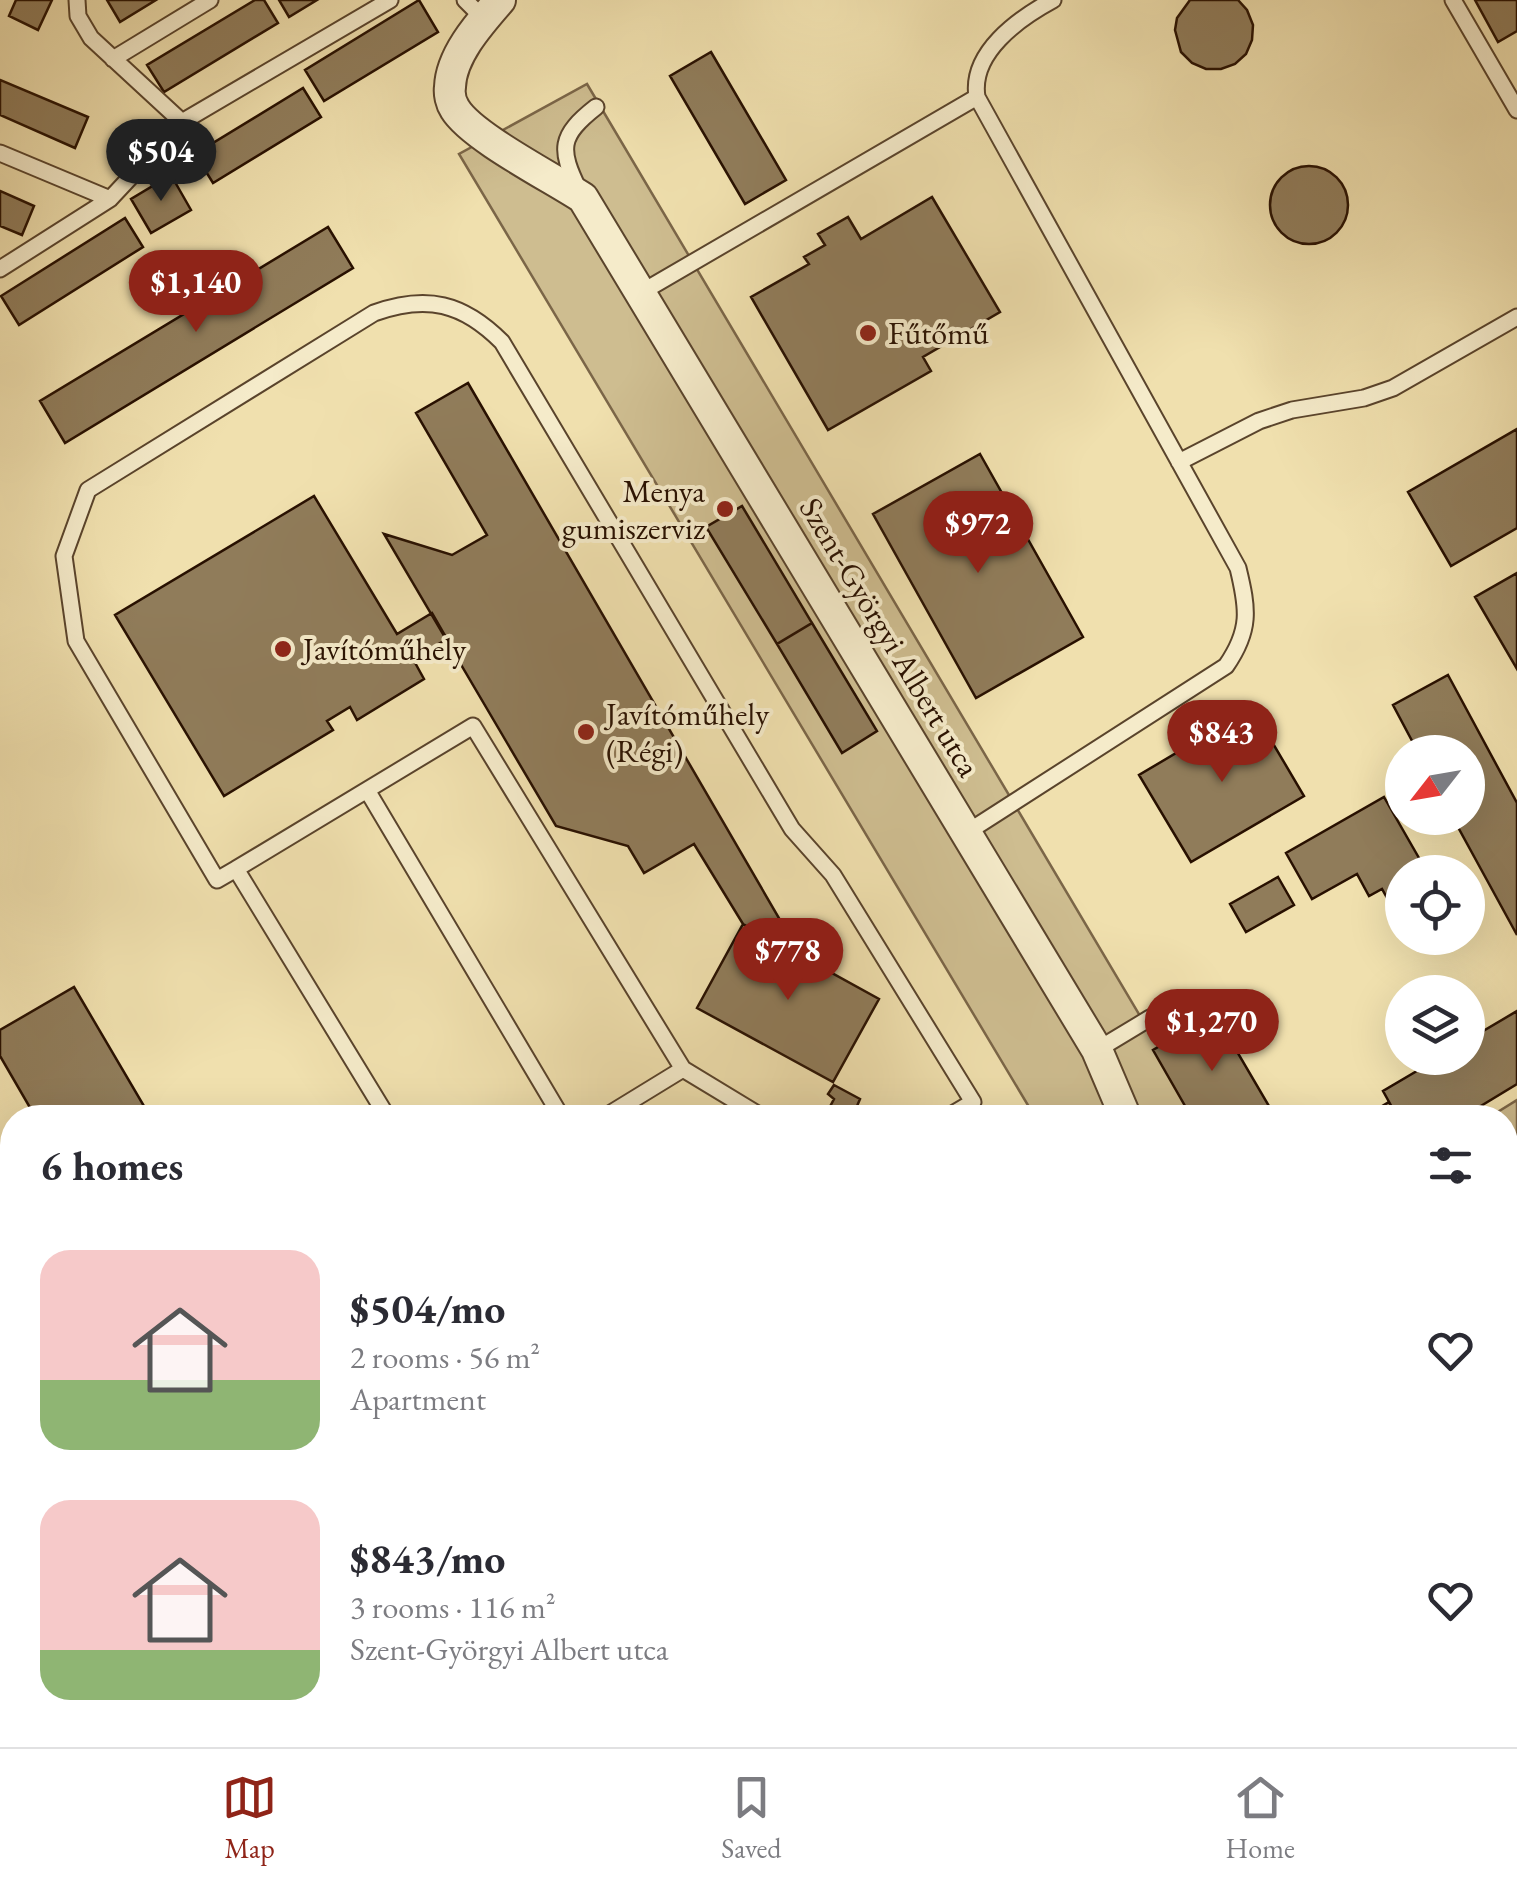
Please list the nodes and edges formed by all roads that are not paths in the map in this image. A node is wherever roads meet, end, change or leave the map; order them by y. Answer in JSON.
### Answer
{"nodes":[{"id":1,"x":77,"y":0,"type":"edge"},
{"id":2,"x":210,"y":0,"type":"edge"},
{"id":3,"x":390,"y":0,"type":"edge"},
{"id":4,"x":1053,"y":0,"type":"edge"},
{"id":5,"x":1453,"y":0,"type":"edge"},
{"id":6,"x":483,"y":6,"type":"edge"},
{"id":7,"x":114,"y":58,"type":"junction"},
{"id":8,"x":978,"y":97,"type":"junction"},
{"id":9,"x":596,"y":107,"type":"dead end"},
{"id":10,"x":1517,"y":110,"type":"edge"},
{"id":11,"x":182,"y":122,"type":"junction"},
{"id":12,"x":0,"y":153,"type":"edge"},
{"id":13,"x":584,"y":198,"type":"junction"},
{"id":14,"x":110,"y":199,"type":"junction"},
{"id":15,"x":0,"y":268,"type":"edge"},
{"id":16,"x":642,"y":292,"type":"junction"},
{"id":17,"x":1517,"y":317,"type":"edge"},
{"id":18,"x":1179,"y":462,"type":"junction"},
{"id":19,"x":367,"y":790,"type":"junction"},
{"id":20,"x":966,"y":832,"type":"junction"},
{"id":21,"x":236,"y":869,"type":"junction"},
{"id":22,"x":1150,"y":1018,"type":"dead end"},
{"id":23,"x":1098,"y":1050,"type":"junction"},
{"id":24,"x":683,"y":1069,"type":"junction"},
{"id":25,"x":380,"y":1105,"type":"edge"},
{"id":26,"x":554,"y":1105,"type":"edge"},
{"id":27,"x":623,"y":1105,"type":"edge"},
{"id":28,"x":743,"y":1105,"type":"edge"},
{"id":29,"x":968,"y":1105,"type":"edge"},
{"id":30,"x":1121,"y":1105,"type":"edge"}],
"edges":[{"from":1,"to":7,"type":"lane"},
{"from":2,"to":7,"type":"lane"},
{"from":3,"to":11,"type":"lane"},
{"from":4,"to":8,"type":"lane"},
{"from":5,"to":10,"type":"lane"},
{"from":6,"to":13,"type":"street"},
{"from":7,"to":11,"type":"lane"},
{"from":8,"to":16,"type":"lane"},
{"from":8,"to":18,"type":"lane"},
{"from":9,"to":13,"type":"lane"},
{"from":11,"to":14,"type":"lane"},
{"from":12,"to":14,"type":"lane"},
{"from":13,"to":16,"type":"street","name":"Szent-Györgyi Albert utca"},
{"from":14,"to":15,"type":"lane"},
{"from":16,"to":20,"type":"street","name":"Szent-Györgyi Albert utca"},
{"from":17,"to":18,"type":"lane"},
{"from":18,"to":20,"type":"lane"},
{"from":19,"to":21,"type":"lane"},
{"from":19,"to":24,"type":"lane"},
{"from":19,"to":26,"type":"lane"},
{"from":20,"to":23,"type":"street","name":"Szent-Györgyi Albert utca"},
{"from":21,"to":25,"type":"lane"},
{"from":21,"to":29,"type":"lane"},
{"from":22,"to":23,"type":"lane"},
{"from":23,"to":30,"type":"street","name":"Szent-Györgyi Albert utca"},
{"from":24,"to":27,"type":"lane"},
{"from":24,"to":28,"type":"lane"}]}
